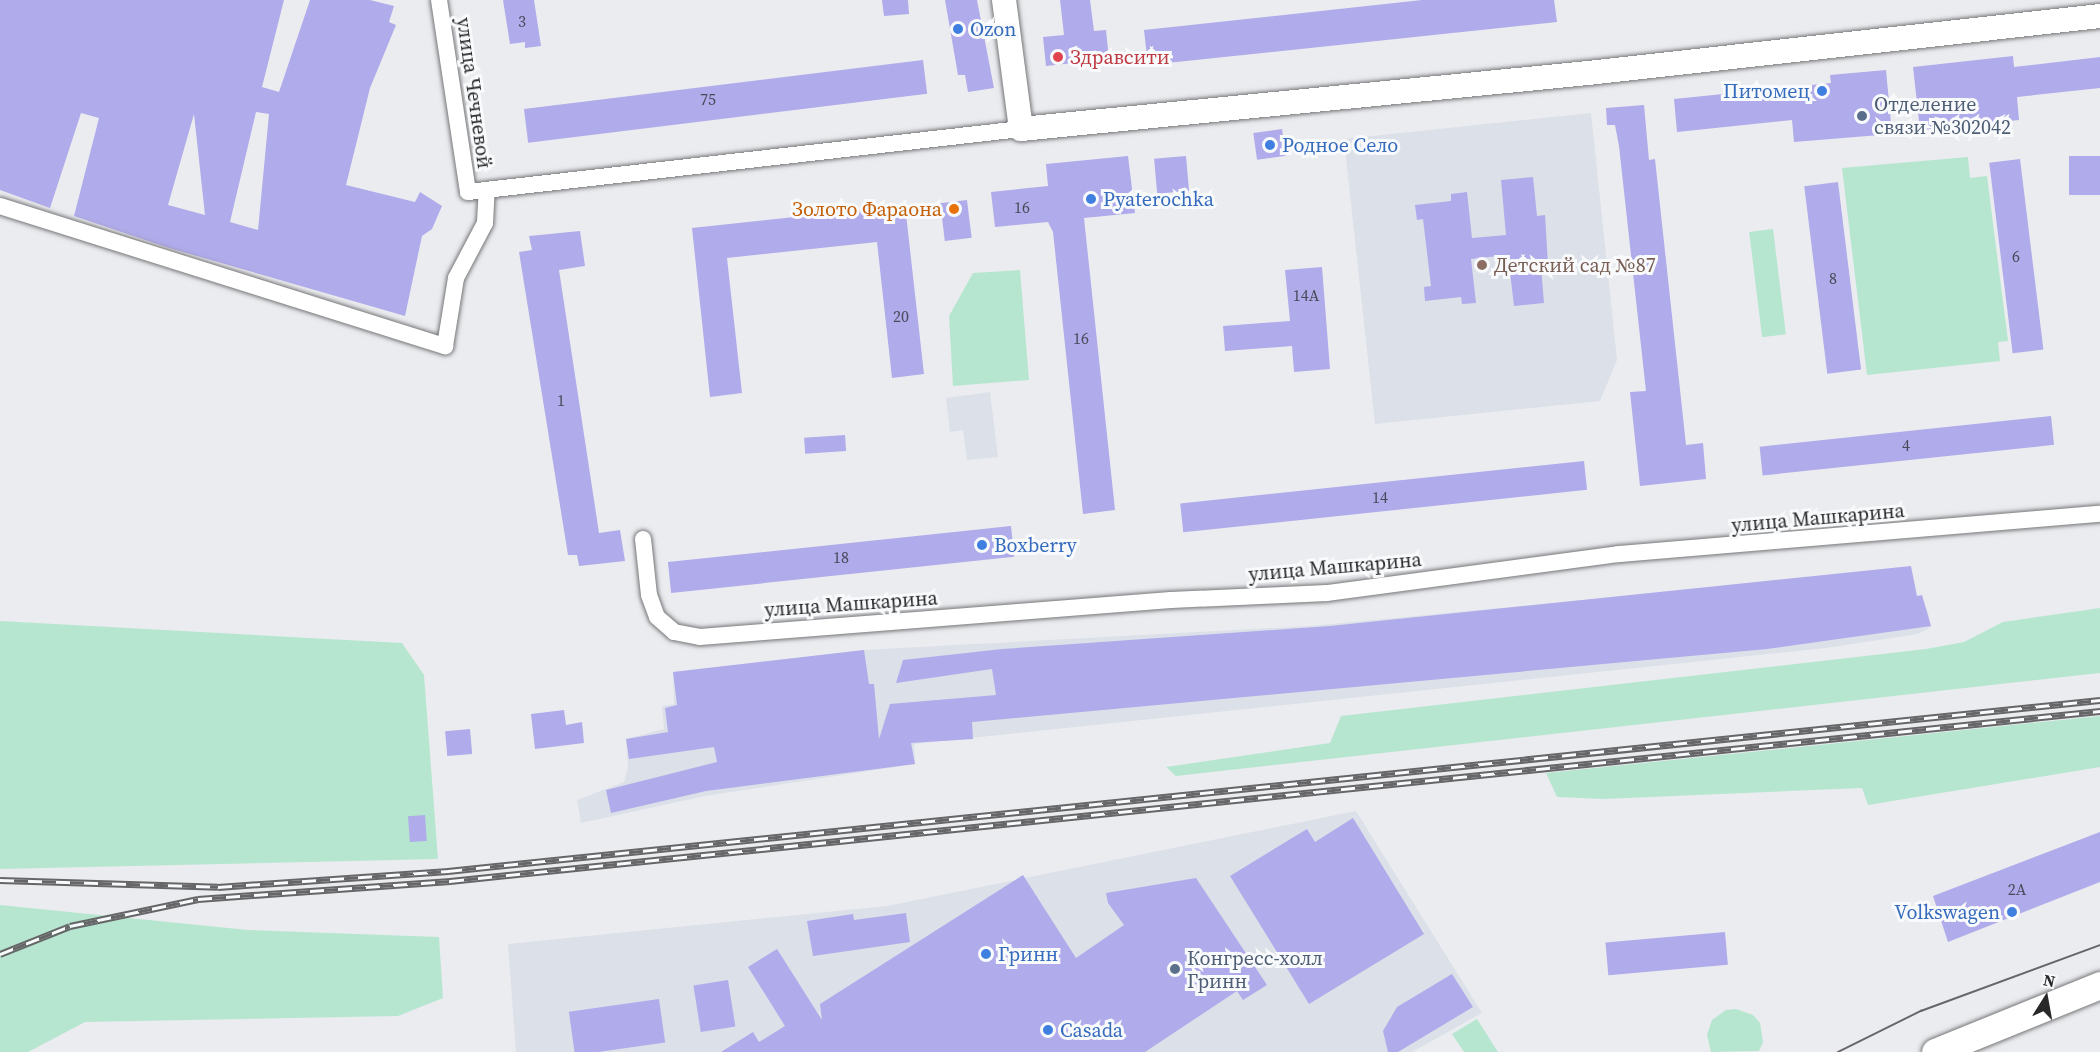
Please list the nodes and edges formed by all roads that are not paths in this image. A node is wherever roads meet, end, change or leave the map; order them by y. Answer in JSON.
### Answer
{"nodes":[{"id":1,"x":439,"y":0,"type":"edge"},
{"id":2,"x":1004,"y":0,"type":"edge"},
{"id":3,"x":2100,"y":16,"type":"edge"},
{"id":4,"x":1021,"y":129,"type":"junction"},
{"id":5,"x":487,"y":190,"type":"junction"},
{"id":6,"x":0,"y":206,"type":"edge"},
{"id":7,"x":2100,"y":514,"type":"edge"},
{"id":8,"x":643,"y":539,"type":"dead end"},
{"id":9,"x":2100,"y":986,"type":"edge"},
{"id":10,"x":1935,"y":1052,"type":"edge"}],
"edges":[{"from":1,"to":5,"type":"street","name":"улица Чечневой"},
{"from":2,"to":4,"type":"street"},
{"from":3,"to":4,"type":"street"},
{"from":4,"to":5,"type":"street"},
{"from":5,"to":6,"type":"street"},
{"from":7,"to":8,"type":"street","name":"улица Машкарина"},
{"from":9,"to":10,"type":"main road"}]}
